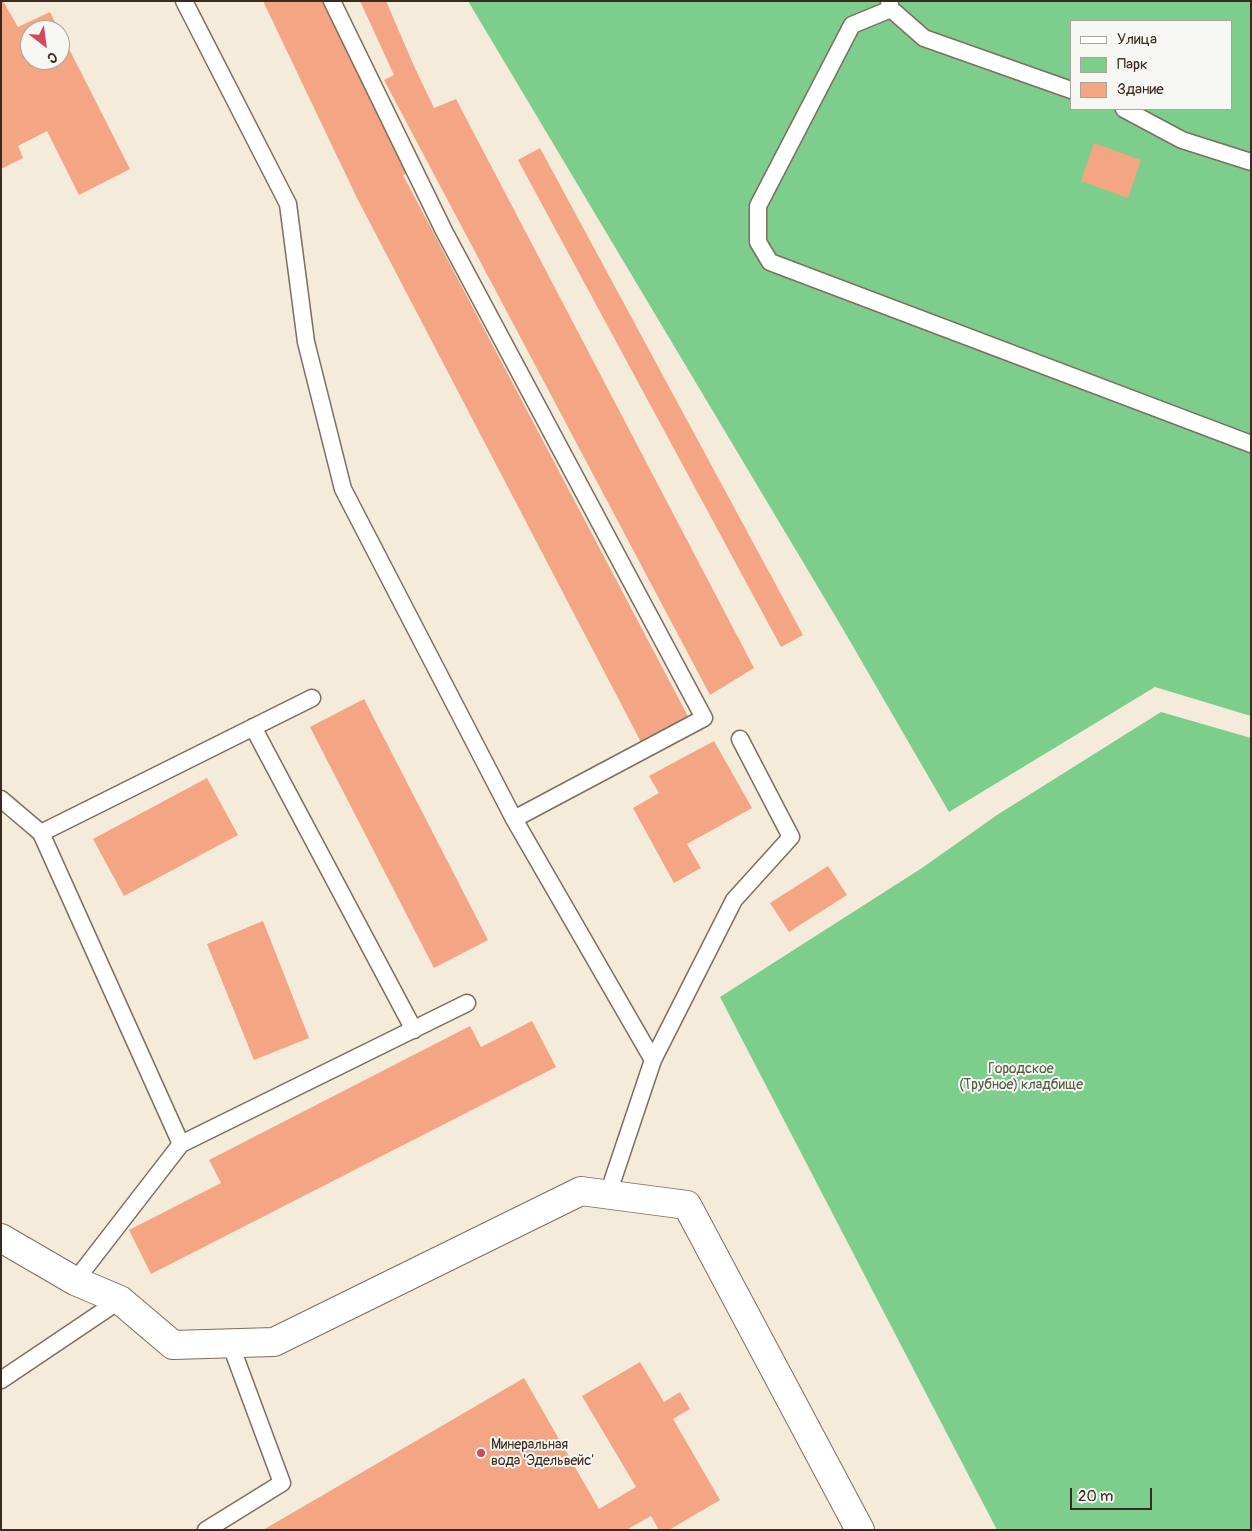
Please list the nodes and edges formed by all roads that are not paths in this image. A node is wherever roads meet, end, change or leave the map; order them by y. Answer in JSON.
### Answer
{"nodes":[{"id":1,"x":184,"y":1,"type":"edge"},
{"id":2,"x":332,"y":1,"type":"edge"},
{"id":3,"x":890,"y":5,"type":"edge"},
{"id":4,"x":1070,"y":90,"type":"edge"},
{"id":5,"x":1126,"y":110,"type":"edge"},
{"id":6,"x":1251,"y":162,"type":"edge"},
{"id":7,"x":1251,"y":444,"type":"edge"},
{"id":8,"x":312,"y":698,"type":"dead end"},
{"id":9,"x":253,"y":727,"type":"junction"},
{"id":10,"x":740,"y":739,"type":"dead end"},
{"id":11,"x":1,"y":799,"type":"edge"},
{"id":12,"x":514,"y":819,"type":"junction"},
{"id":13,"x":41,"y":834,"type":"junction"},
{"id":14,"x":467,"y":1004,"type":"dead end"},
{"id":15,"x":414,"y":1030,"type":"junction"},
{"id":16,"x":653,"y":1060,"type":"junction"},
{"id":17,"x":181,"y":1144,"type":"junction"},
{"id":18,"x":608,"y":1194,"type":"junction"},
{"id":19,"x":1,"y":1238,"type":"edge"},
{"id":20,"x":75,"y":1281,"type":"junction"},
{"id":21,"x":120,"y":1300,"type":"junction"},
{"id":22,"x":230,"y":1344,"type":"junction"},
{"id":23,"x":1,"y":1380,"type":"edge"},
{"id":24,"x":206,"y":1530,"type":"edge"},
{"id":25,"x":860,"y":1530,"type":"edge"}],
"edges":[{"from":1,"to":12,"type":"lane"},
{"from":2,"to":12,"type":"lane"},
{"from":3,"to":4,"type":"lane"},
{"from":3,"to":7,"type":"lane"},
{"from":5,"to":6,"type":"lane"},
{"from":8,"to":9,"type":"lane"},
{"from":9,"to":13,"type":"lane"},
{"from":9,"to":15,"type":"lane"},
{"from":10,"to":16,"type":"lane"},
{"from":11,"to":13,"type":"lane"},
{"from":12,"to":16,"type":"lane"},
{"from":13,"to":17,"type":"lane"},
{"from":14,"to":15,"type":"lane"},
{"from":15,"to":17,"type":"lane"},
{"from":16,"to":18,"type":"lane"},
{"from":17,"to":20,"type":"lane"},
{"from":18,"to":22,"type":"street"},
{"from":18,"to":25,"type":"street"},
{"from":19,"to":20,"type":"street"},
{"from":20,"to":21,"type":"street"},
{"from":21,"to":22,"type":"street"},
{"from":21,"to":23,"type":"lane"},
{"from":22,"to":24,"type":"lane"}]}
